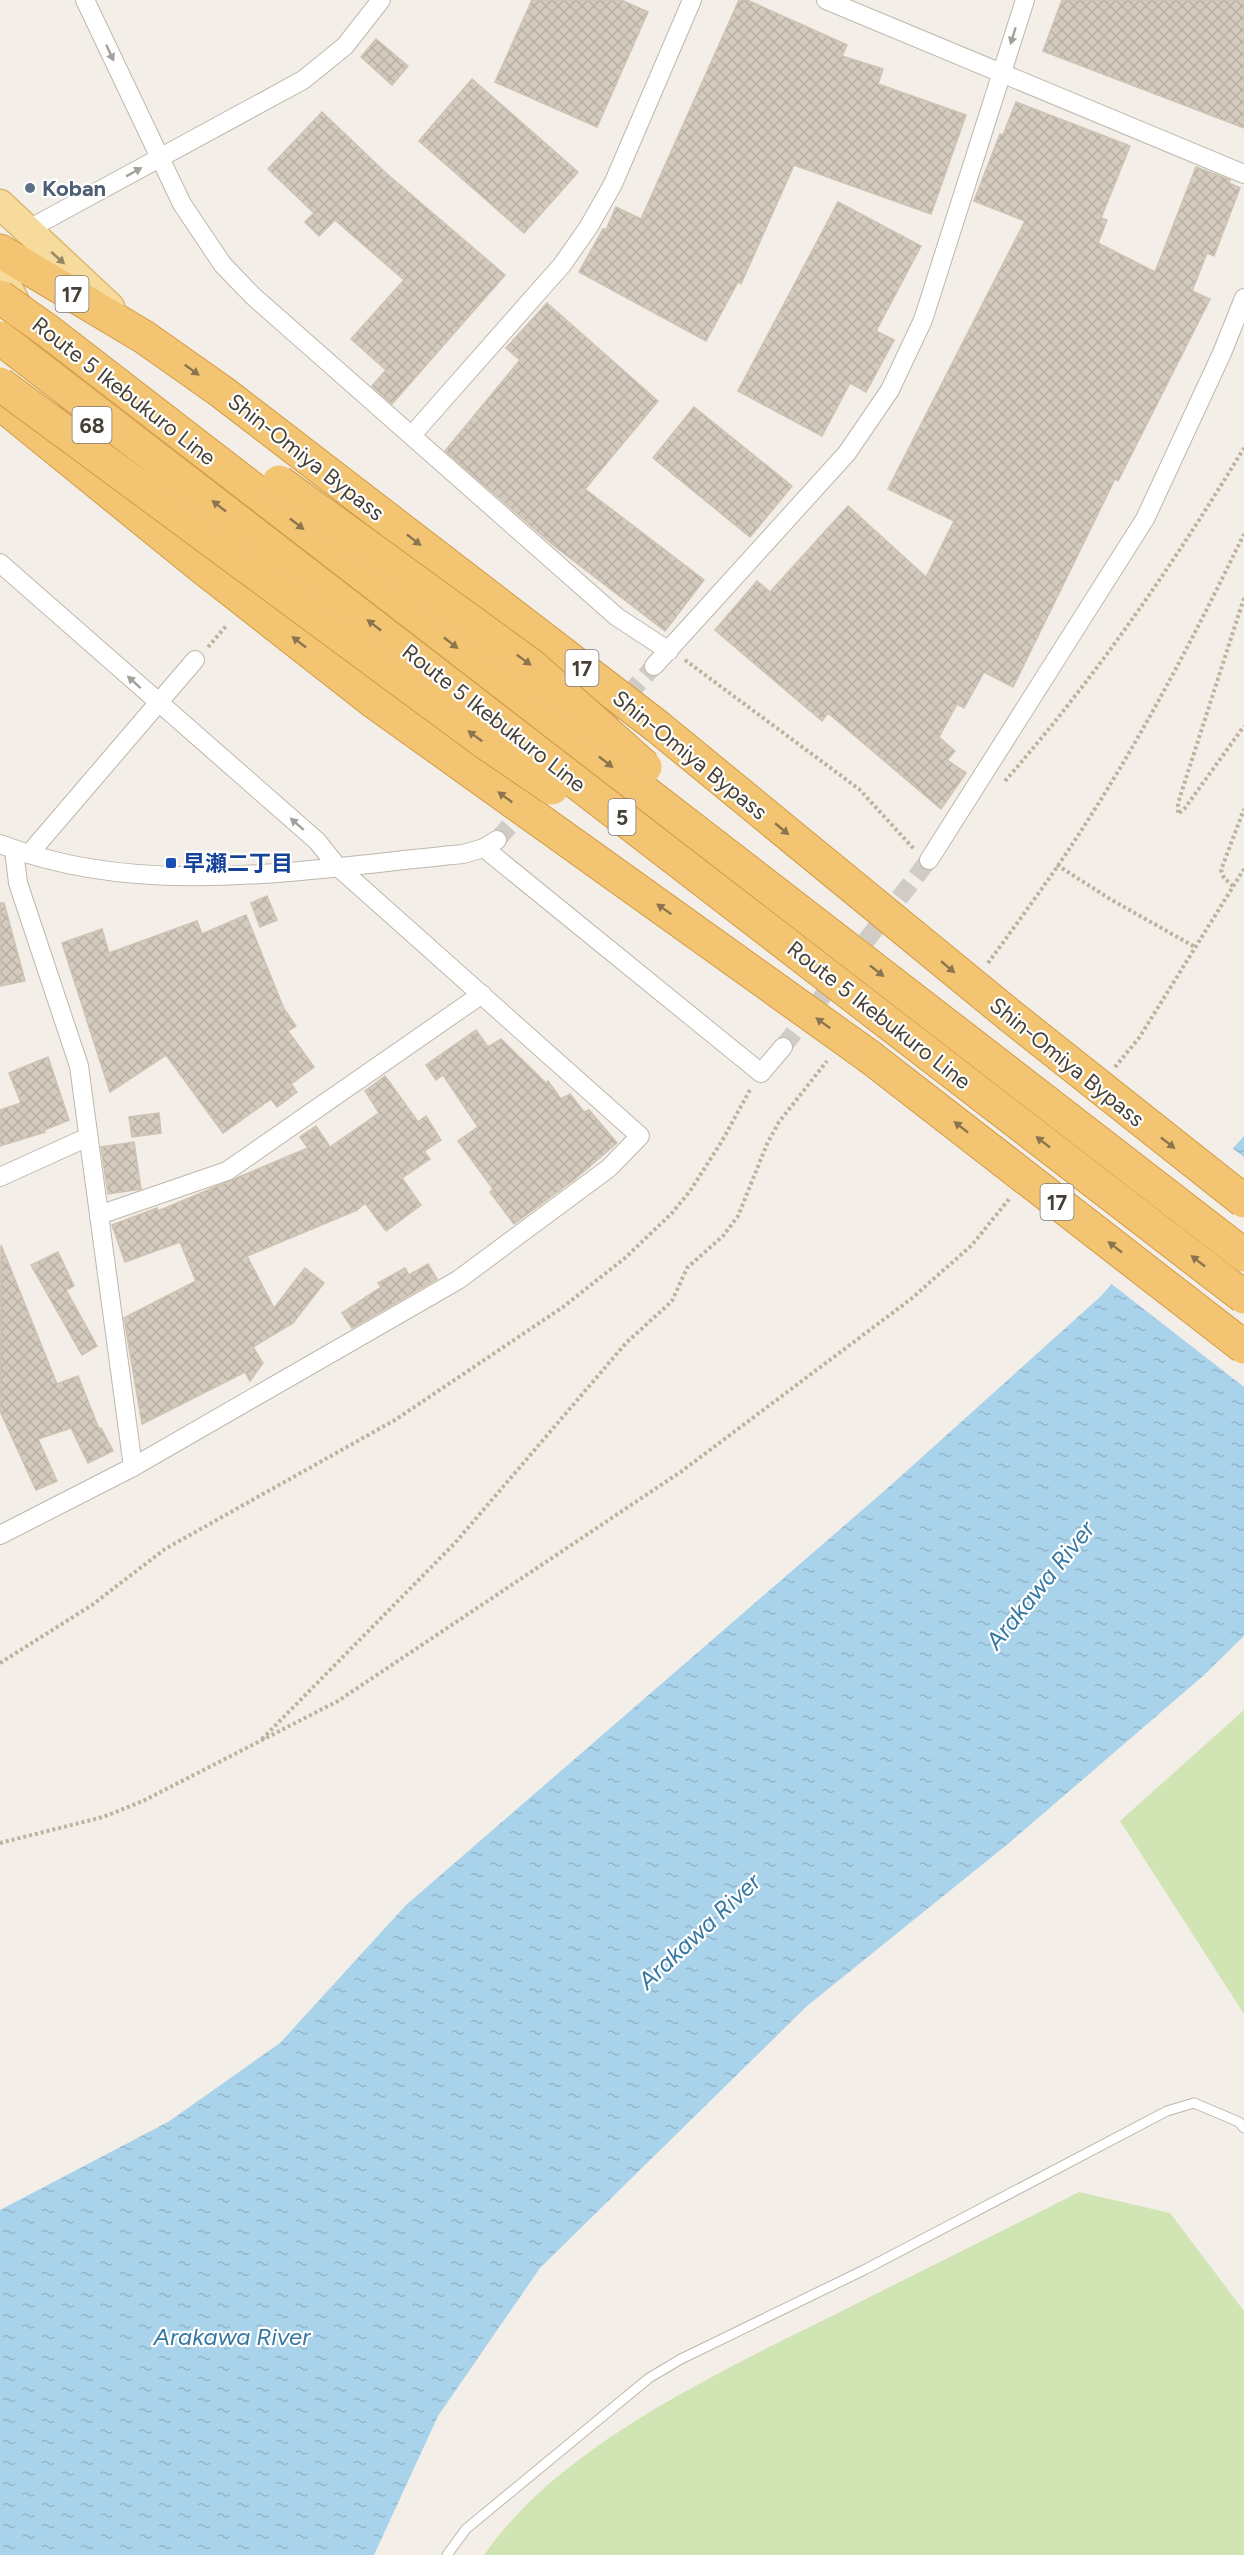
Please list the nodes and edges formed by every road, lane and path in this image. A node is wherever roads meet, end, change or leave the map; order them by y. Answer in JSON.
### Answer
{"nodes":[{"id":1,"x":85,"y":0,"type":"edge"},
{"id":2,"x":381,"y":0,"type":"edge"},
{"id":3,"x":692,"y":0,"type":"edge"},
{"id":4,"x":826,"y":0,"type":"edge"},
{"id":5,"x":1024,"y":0,"type":"edge"},
{"id":6,"x":1001,"y":71,"type":"junction"},
{"id":7,"x":160,"y":158,"type":"junction"},
{"id":8,"x":1244,"y":174,"type":"edge"},
{"id":9,"x":0,"y":204,"type":"edge"},
{"id":10,"x":27,"y":230,"type":"junction"},
{"id":11,"x":0,"y":251,"type":"edge"},
{"id":12,"x":0,"y":271,"type":"edge"},
{"id":13,"x":0,"y":281,"type":"edge"},
{"id":14,"x":0,"y":297,"type":"edge"},
{"id":15,"x":1244,"y":298,"type":"edge"},
{"id":16,"x":144,"y":337,"type":"junction"},
{"id":17,"x":0,"y":338,"type":"edge"},
{"id":18,"x":0,"y":384,"type":"edge"},
{"id":19,"x":0,"y":403,"type":"edge"},
{"id":20,"x":412,"y":435,"type":"junction"},
{"id":21,"x":1244,"y":448,"type":"edge"},
{"id":22,"x":1244,"y":534,"type":"edge"},
{"id":23,"x":0,"y":563,"type":"edge"},
{"id":24,"x":202,"y":567,"type":"junction"},
{"id":25,"x":1244,"y":598,"type":"edge"},
{"id":26,"x":227,"y":625,"type":"dead end"},
{"id":27,"x":669,"y":651,"type":"junction"},
{"id":28,"x":195,"y":660,"type":"joint"},
{"id":29,"x":654,"y":666,"type":"tunnel mouth"},
{"id":30,"x":158,"y":704,"type":"junction"},
{"id":31,"x":1244,"y":726,"type":"edge"},
{"id":32,"x":1002,"y":785,"type":"dead end"},
{"id":33,"x":1244,"y":809,"type":"edge"},
{"id":34,"x":11,"y":852,"type":"edge"},
{"id":35,"x":929,"y":860,"type":"joint"},
{"id":36,"x":1058,"y":865,"type":"junction"},
{"id":37,"x":337,"y":866,"type":"junction"},
{"id":38,"x":1244,"y":868,"type":"edge"},
{"id":39,"x":1233,"y":886,"type":"junction"},
{"id":40,"x":838,"y":940,"type":"junction"},
{"id":41,"x":1196,"y":947,"type":"junction"},
{"id":42,"x":819,"y":969,"type":"junction"},
{"id":43,"x":971,"y":986,"type":"junction"},
{"id":44,"x":482,"y":994,"type":"junction"},
{"id":45,"x":783,"y":1047,"type":"tunnel mouth"},
{"id":46,"x":827,"y":1061,"type":"dead end"},
{"id":47,"x":761,"y":1073,"type":"junction"},
{"id":48,"x":1110,"y":1074,"type":"dead end"},
{"id":49,"x":88,"y":1137,"type":"junction"},
{"id":50,"x":0,"y":1177,"type":"edge"},
{"id":51,"x":1016,"y":1191,"type":"dead end"},
{"id":52,"x":1244,"y":1202,"type":"edge"},
{"id":53,"x":99,"y":1215,"type":"junction"},
{"id":54,"x":1244,"y":1255,"type":"edge"},
{"id":55,"x":1244,"y":1297,"type":"edge"},
{"id":56,"x":1244,"y":1347,"type":"edge"},
{"id":57,"x":133,"y":1467,"type":"junction"},
{"id":58,"x":0,"y":1535,"type":"edge"},
{"id":59,"x":0,"y":1663,"type":"edge"},
{"id":60,"x":258,"y":1743,"type":"junction"},
{"id":61,"x":0,"y":1843,"type":"edge"},
{"id":62,"x":1244,"y":2128,"type":"edge"},
{"id":63,"x":447,"y":2555,"type":"edge"}],
"edges":[{"from":1,"to":7,"type":"street","one_way":true},
{"from":2,"to":7,"type":"street"},
{"from":3,"to":20,"type":"street"},
{"from":4,"to":6,"type":"street"},
{"from":5,"to":6,"type":"street","one_way":true},
{"from":6,"to":8,"type":"street"},
{"from":6,"to":27,"type":"street"},
{"from":10,"to":7,"type":"street","one_way":true},
{"from":7,"to":20,"type":"street"},
{"from":9,"to":10,"type":"main road"},
{"from":10,"to":16,"type":"main road","one_way":true},
{"from":11,"to":16,"type":"highway","name":"Shin-Omiya Bypass","number":"17"},
{"from":12,"to":24,"type":"main road","number":"68"},
{"from":13,"to":40,"type":"highway","one_way":true,"bridge":true},
{"from":14,"to":40,"type":"highway","name":"Route 5 Ikebukuro Line","number":"5","one_way":true,"bridge":true},
{"from":15,"to":35,"type":"street"},
{"from":16,"to":43,"type":"highway","name":"Shin-Omiya Bypass","number":"17","one_way":true},
{"from":42,"to":17,"type":"highway","name":"Route 5 Ikebukuro Line","number":"5","one_way":true,"bridge":true},
{"from":42,"to":18,"type":"highway","one_way":true,"bridge":true},
{"from":19,"to":24,"type":"highway","number":"17"},
{"from":20,"to":27,"type":"street"},
{"from":21,"to":32,"type":"path"},
{"from":22,"to":36,"type":"path"},
{"from":30,"to":23,"type":"street","one_way":true},
{"from":56,"to":24,"type":"highway","number":"17","one_way":true,"bridge":true},
{"from":25,"to":31,"type":"path"},
{"from":26,"to":28,"type":"path"},
{"from":27,"to":29,"type":"street"},
{"from":27,"to":35,"type":"path"},
{"from":28,"to":30,"type":"street"},
{"from":30,"to":34,"type":"street"},
{"from":37,"to":30,"type":"street","one_way":true},
{"from":33,"to":39,"type":"path"},
{"from":34,"to":37,"type":"street"},
{"from":34,"to":49,"type":"street"},
{"from":36,"to":41,"type":"path"},
{"from":36,"to":43,"type":"path"},
{"from":37,"to":44,"type":"street"},
{"from":37,"to":47,"type":"street"},
{"from":38,"to":39,"type":"path"},
{"from":39,"to":41,"type":"path"},
{"from":40,"to":54,"type":"highway","name":"Route 5 Ikebukuro Line","number":"5","one_way":true,"bridge":true},
{"from":41,"to":48,"type":"path"},
{"from":55,"to":42,"type":"highway","name":"Route 5 Ikebukuro Line","number":"5","one_way":true,"bridge":true},
{"from":43,"to":52,"type":"highway","name":"Shin-Omiya Bypass","number":"17","one_way":true,"bridge":true},
{"from":44,"to":53,"type":"street"},
{"from":44,"to":57,"type":"street"},
{"from":45,"to":47,"type":"street"},
{"from":46,"to":60,"type":"path"},
{"from":47,"to":59,"type":"path"},
{"from":49,"to":50,"type":"street"},
{"from":49,"to":53,"type":"street"},
{"from":51,"to":60,"type":"path"},
{"from":53,"to":57,"type":"street"},
{"from":57,"to":58,"type":"street"},
{"from":60,"to":61,"type":"path"},
{"from":62,"to":63,"type":"lane"}]}
